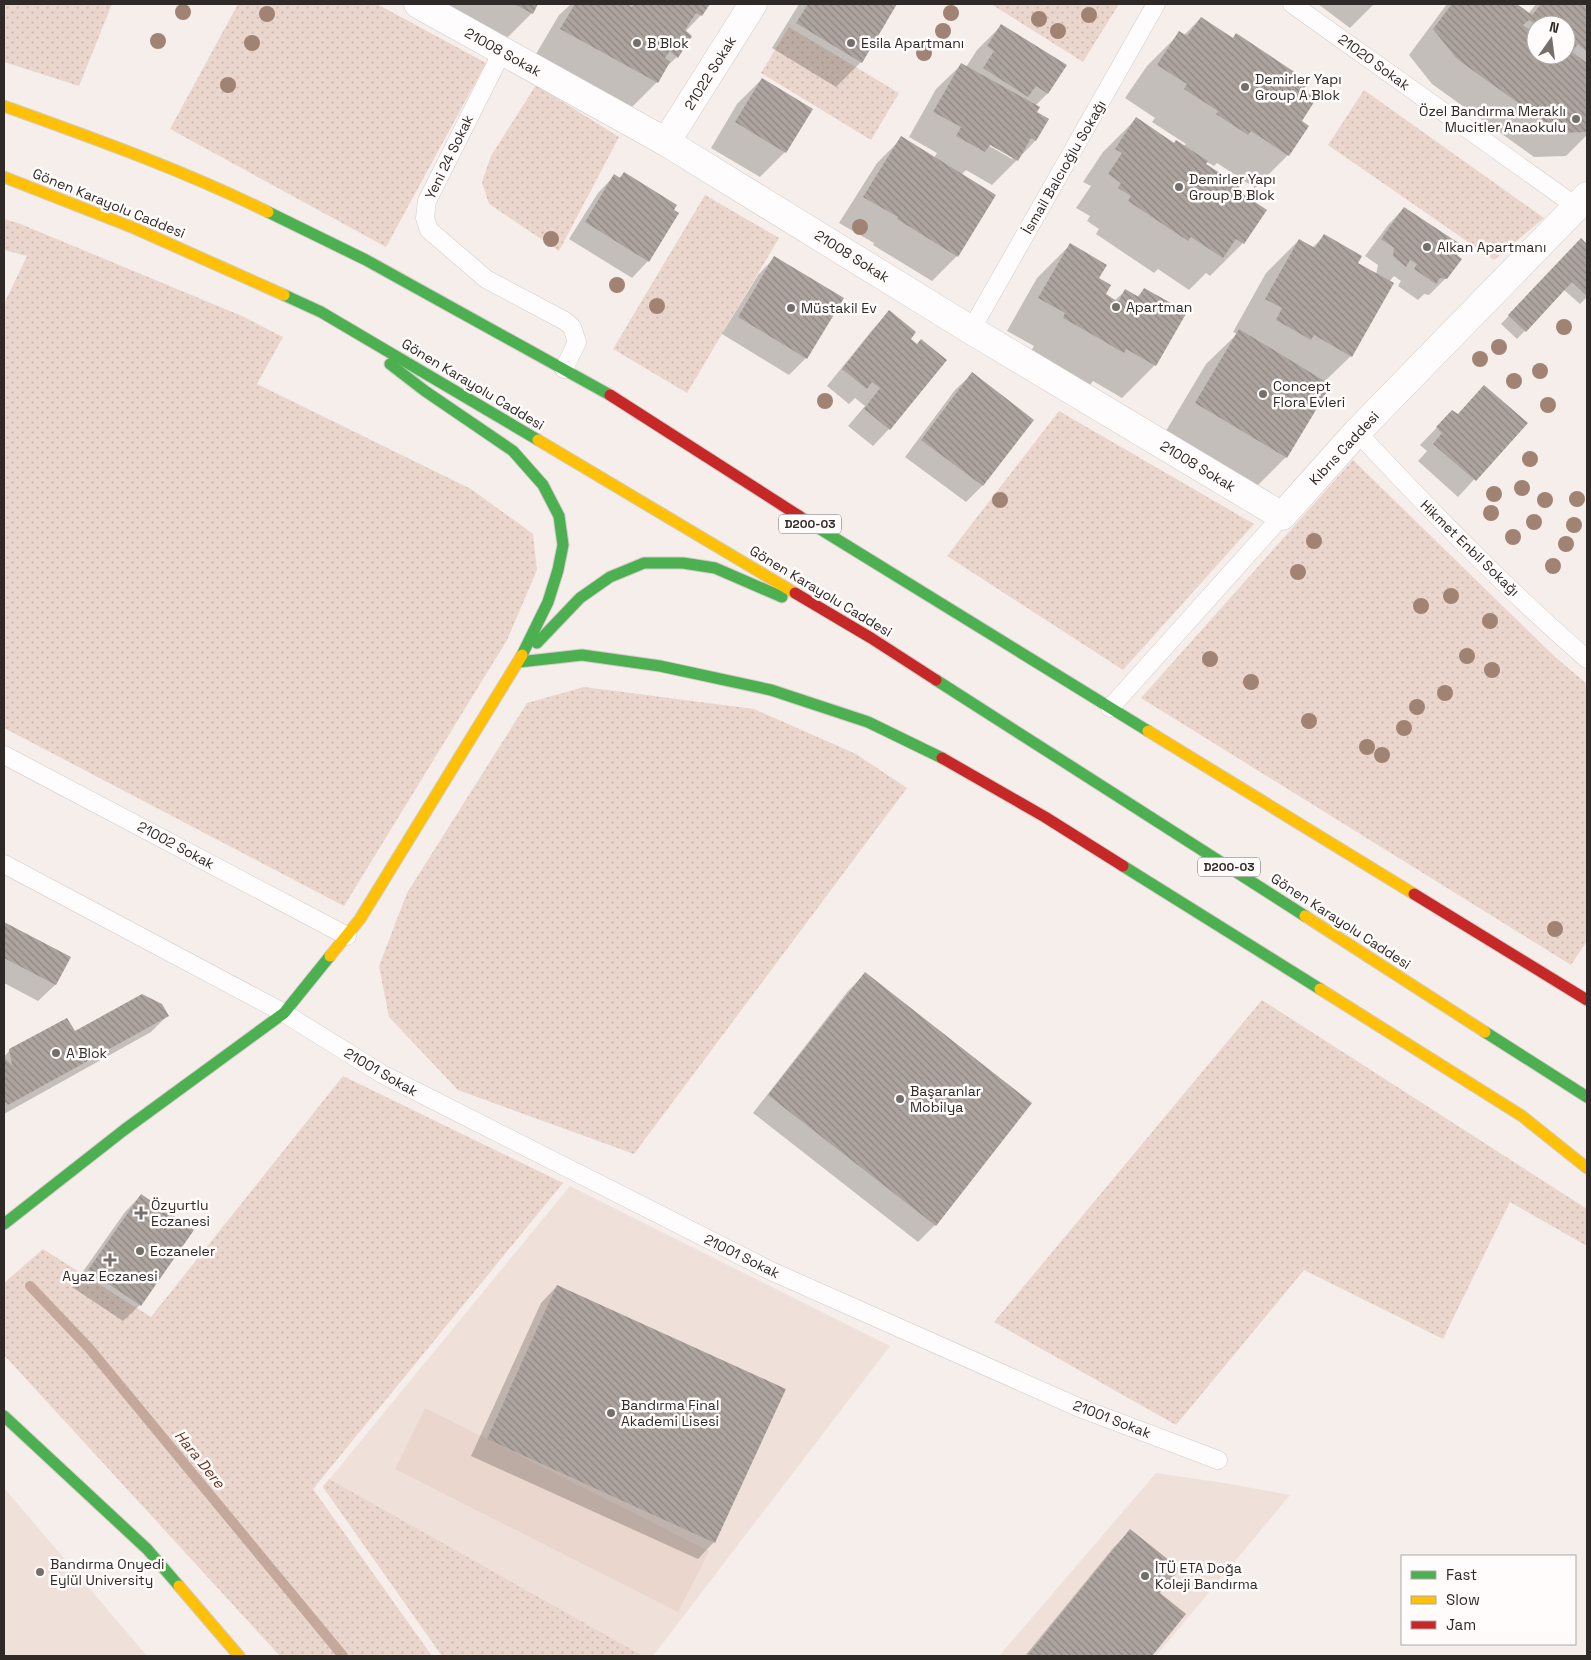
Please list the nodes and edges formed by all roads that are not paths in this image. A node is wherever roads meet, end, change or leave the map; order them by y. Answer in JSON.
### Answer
{"nodes":[{"id":1,"x":418,"y":4,"type":"edge"},
{"id":2,"x":753,"y":4,"type":"edge"},
{"id":3,"x":1156,"y":4,"type":"edge"},
{"id":4,"x":1292,"y":4,"type":"edge"},
{"id":5,"x":502,"y":52,"type":"junction"},
{"id":6,"x":4,"y":106,"type":"edge"},
{"id":7,"x":666,"y":142,"type":"junction"},
{"id":8,"x":4,"y":177,"type":"edge"},
{"id":9,"x":1582,"y":202,"type":"edge"},
{"id":10,"x":322,"y":312,"type":"junction"},
{"id":11,"x":971,"y":330,"type":"junction"},
{"id":12,"x":564,"y":369,"type":"junction"},
{"id":13,"x":1357,"y":432,"type":"junction"},
{"id":14,"x":1282,"y":516,"type":"junction"},
{"id":15,"x":871,"y":638,"type":"junction"},
{"id":16,"x":1587,"y":659,"type":"edge"},
{"id":17,"x":519,"y":662,"type":"junction"},
{"id":18,"x":1110,"y":708,"type":"junction"},
{"id":19,"x":4,"y":755,"type":"edge"},
{"id":20,"x":4,"y":864,"type":"edge"},
{"id":21,"x":347,"y":936,"type":"junction"},
{"id":22,"x":1587,"y":1000,"type":"edge"},
{"id":23,"x":284,"y":1013,"type":"junction"},
{"id":24,"x":1587,"y":1097,"type":"edge"},
{"id":25,"x":1587,"y":1168,"type":"edge"},
{"id":26,"x":4,"y":1224,"type":"edge"},
{"id":27,"x":4,"y":1416,"type":"edge"},
{"id":28,"x":1218,"y":1460,"type":"dead end"},
{"id":29,"x":239,"y":1656,"type":"edge"}],
"edges":[{"from":1,"to":5,"type":"street","name":"21008 Sokak"},
{"from":2,"to":7,"type":"street","name":"21022 Sokak"},
{"from":3,"to":11,"type":"lane","name":"İsmail Balcıoğlu Sokağı"},
{"from":4,"to":9,"type":"lane","name":"21020 Sokak"},
{"from":5,"to":7,"type":"street","name":"21008 Sokak"},
{"from":5,"to":12,"type":"lane","name":"Yeni 24 Sokak"},
{"from":6,"to":12,"type":"main road","number":"D200-03"},
{"from":7,"to":11,"type":"street","name":"21008 Sokak"},
{"from":8,"to":10,"type":"main road","name":"Gönen Karayolu Caddesi","number":"D200-03"},
{"from":9,"to":13,"type":"street","name":"Kıbrıs Caddesi"},
{"from":10,"to":15,"type":"main road","name":"Gönen Karayolu Caddesi","number":"D200-03"},
{"from":10,"to":17,"type":"main road"},
{"from":11,"to":14,"type":"street","name":"21008 Sokak"},
{"from":12,"to":18,"type":"main road","number":"D200-03"},
{"from":13,"to":14,"type":"street","name":"Kıbrıs Caddesi"},
{"from":13,"to":16,"type":"lane","name":"Hikmet Enbil Sokağı"},
{"from":14,"to":18,"type":"lane","name":"Kıbrıs Caddesi"},
{"from":15,"to":17,"type":"main road"},
{"from":15,"to":24,"type":"main road","name":"Gönen Karayolu Caddesi","number":"D200-03"},
{"from":17,"to":21,"type":"main road"},
{"from":17,"to":25,"type":"main road"},
{"from":18,"to":22,"type":"main road","number":"D200-03"},
{"from":19,"to":21,"type":"lane","name":"21002 Sokak"},
{"from":20,"to":23,"type":"lane"},
{"from":21,"to":23,"type":"main road"},
{"from":23,"to":26,"type":"main road"},
{"from":23,"to":28,"type":"lane","name":"21001 Sokak"},
{"from":27,"to":29,"type":"main road"}]}
